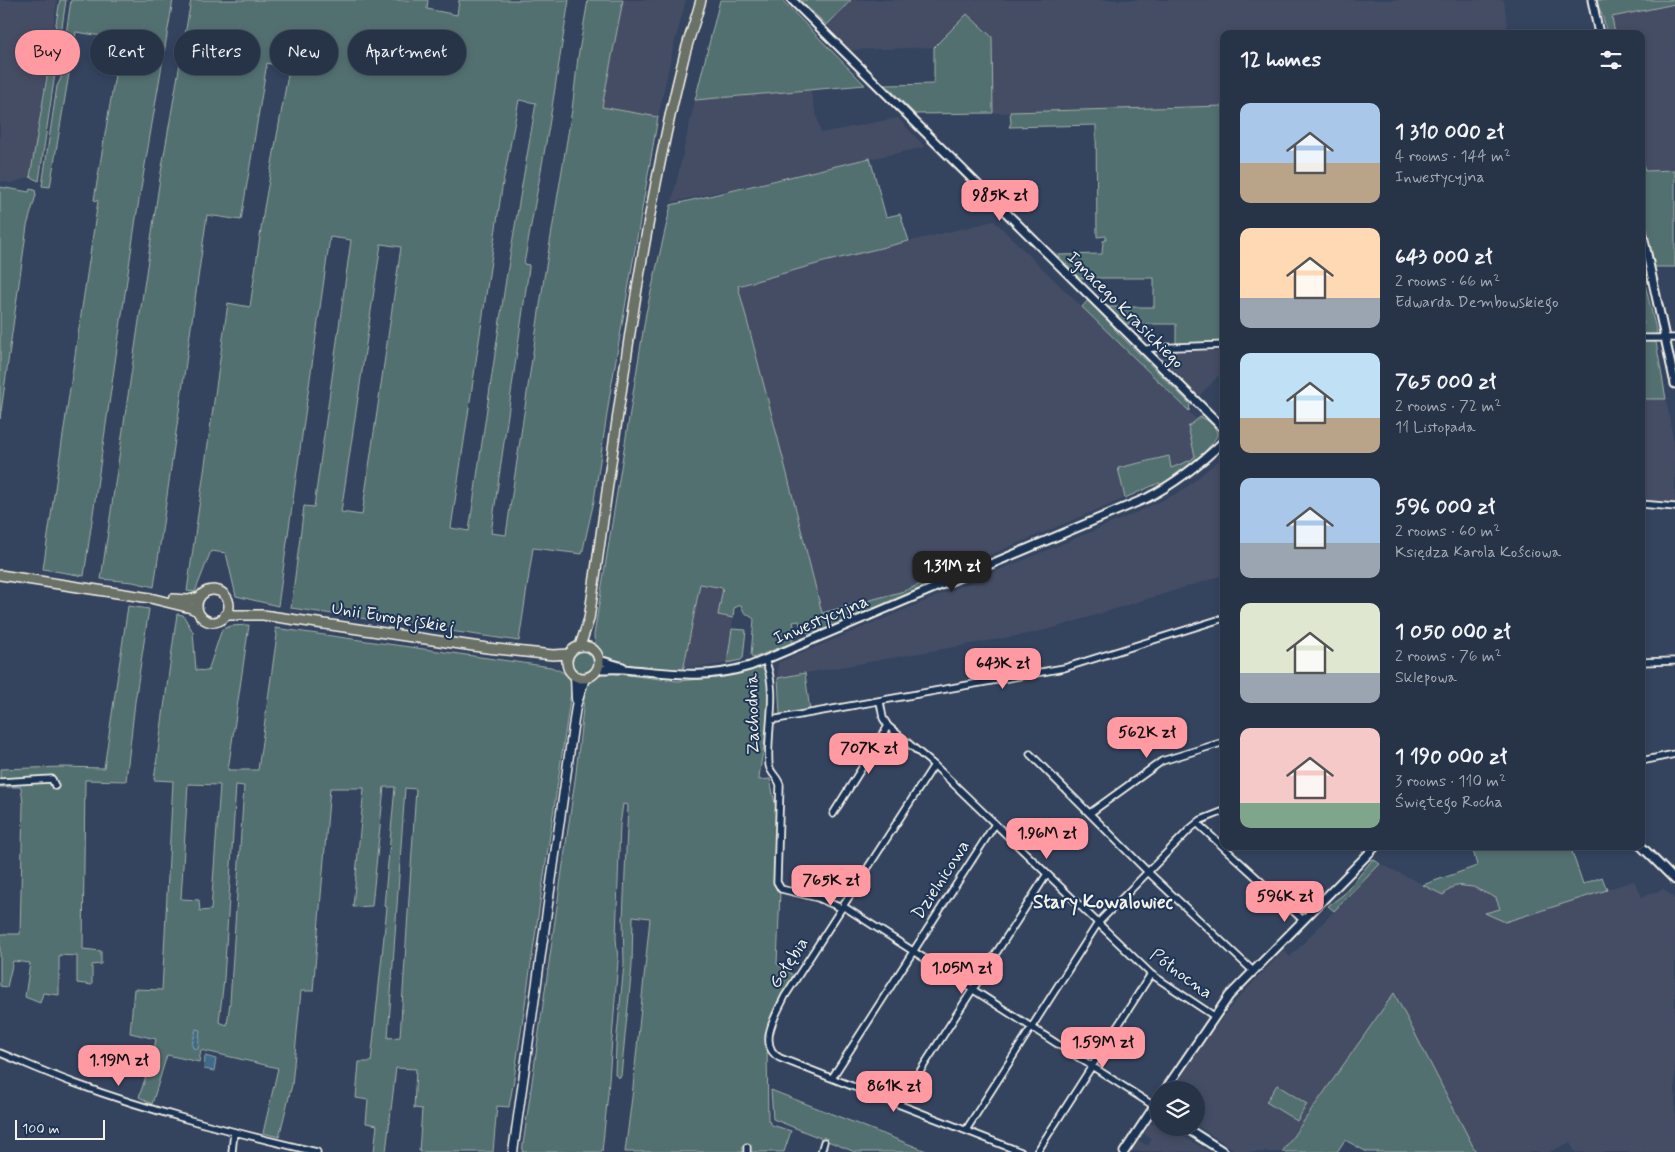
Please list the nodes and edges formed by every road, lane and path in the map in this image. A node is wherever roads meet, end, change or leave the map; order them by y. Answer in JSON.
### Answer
{"nodes":[{"id":1,"x":701,"y":0,"type":"edge"},
{"id":2,"x":792,"y":0,"type":"edge"},
{"id":3,"x":1592,"y":0,"type":"edge"},
{"id":4,"x":1598,"y":30,"type":"edge"},
{"id":5,"x":1645,"y":245,"type":"edge"},
{"id":6,"x":1645,"y":338,"type":"edge"},
{"id":7,"x":1665,"y":338,"type":"junction"},
{"id":8,"x":1675,"y":338,"type":"edge"},
{"id":9,"x":1220,"y":345,"type":"edge"},
{"id":10,"x":1144,"y":350,"type":"junction"},
{"id":11,"x":1675,"y":384,"type":"edge"},
{"id":12,"x":1220,"y":425,"type":"edge"},
{"id":13,"x":1220,"y":445,"type":"edge"},
{"id":14,"x":1645,"y":504,"type":"edge"},
{"id":15,"x":1675,"y":507,"type":"edge"},
{"id":16,"x":0,"y":575,"type":"edge"},
{"id":17,"x":200,"y":597,"type":"junction"},
{"id":18,"x":150,"y":598,"type":"junction"},
{"id":19,"x":228,"y":604,"type":"junction"},
{"id":20,"x":198,"y":611,"type":"junction"},
{"id":21,"x":225,"y":615,"type":"junction"},
{"id":22,"x":263,"y":615,"type":"junction"},
{"id":23,"x":589,"y":619,"type":"junction"},
{"id":24,"x":1220,"y":619,"type":"edge"},
{"id":25,"x":580,"y":646,"type":"junction"},
{"id":26,"x":590,"y":648,"type":"junction"},
{"id":27,"x":519,"y":652,"type":"junction"},
{"id":28,"x":569,"y":654,"type":"junction"},
{"id":29,"x":765,"y":660,"type":"junction"},
{"id":30,"x":1675,"y":660,"type":"edge"},
{"id":31,"x":1645,"y":662,"type":"edge"},
{"id":32,"x":598,"y":664,"type":"junction"},
{"id":33,"x":567,"y":665,"type":"junction"},
{"id":34,"x":575,"y":676,"type":"junction"},
{"id":35,"x":585,"y":678,"type":"junction"},
{"id":36,"x":880,"y":702,"type":"junction"},
{"id":37,"x":576,"y":706,"type":"junction"},
{"id":38,"x":771,"y":720,"type":"junction"},
{"id":39,"x":888,"y":726,"type":"junction"},
{"id":40,"x":1220,"y":743,"type":"edge"},
{"id":41,"x":1030,"y":754,"type":"dead end"},
{"id":42,"x":1675,"y":754,"type":"edge"},
{"id":43,"x":1645,"y":760,"type":"edge"},
{"id":44,"x":934,"y":766,"type":"junction"},
{"id":45,"x":0,"y":782,"type":"edge"},
{"id":46,"x":55,"y":786,"type":"dead end"},
{"id":47,"x":1090,"y":813,"type":"junction"},
{"id":48,"x":1220,"y":813,"type":"edge"},
{"id":49,"x":833,"y":814,"type":"dead end"},
{"id":50,"x":1197,"y":823,"type":"junction"},
{"id":51,"x":995,"y":824,"type":"junction"},
{"id":52,"x":1220,"y":844,"type":"edge"},
{"id":53,"x":1227,"y":850,"type":"edge"},
{"id":54,"x":1372,"y":850,"type":"edge"},
{"id":55,"x":1645,"y":850,"type":"edge"},
{"id":56,"x":1148,"y":872,"type":"junction"},
{"id":57,"x":1047,"y":874,"type":"junction"},
{"id":58,"x":1675,"y":880,"type":"edge"},
{"id":59,"x":843,"y":908,"type":"junction"},
{"id":60,"x":1303,"y":920,"type":"junction"},
{"id":61,"x":1098,"y":923,"type":"junction"},
{"id":62,"x":913,"y":952,"type":"junction"},
{"id":63,"x":1253,"y":971,"type":"junction"},
{"id":64,"x":1151,"y":974,"type":"junction"},
{"id":65,"x":972,"y":990,"type":"junction"},
{"id":66,"x":1214,"y":1016,"type":"junction"},
{"id":67,"x":1031,"y":1027,"type":"junction"},
{"id":68,"x":0,"y":1053,"type":"edge"},
{"id":69,"x":1092,"y":1066,"type":"junction"},
{"id":70,"x":832,"y":1078,"type":"junction"},
{"id":71,"x":1171,"y":1081,"type":"edge"},
{"id":72,"x":899,"y":1104,"type":"junction"},
{"id":73,"x":1150,"y":1104,"type":"edge"},
{"id":74,"x":1150,"y":1116,"type":"edge"},
{"id":75,"x":966,"y":1130,"type":"junction"},
{"id":76,"x":234,"y":1132,"type":"junction"},
{"id":77,"x":1199,"y":1136,"type":"edge"},
{"id":78,"x":824,"y":1142,"type":"dead end"},
{"id":79,"x":232,"y":1152,"type":"edge"},
{"id":80,"x":317,"y":1152,"type":"edge"},
{"id":81,"x":513,"y":1152,"type":"edge"},
{"id":82,"x":821,"y":1152,"type":"edge"},
{"id":83,"x":1021,"y":1152,"type":"edge"},
{"id":84,"x":1037,"y":1152,"type":"edge"},
{"id":85,"x":1124,"y":1152,"type":"edge"},
{"id":86,"x":1224,"y":1152,"type":"edge"}],
"edges":[{"from":1,"to":23,"type":"main road"},
{"from":2,"to":10,"type":"street","name":"Ignacego Krasickiego"},
{"from":3,"to":4,"type":"street"},
{"from":5,"to":7,"type":"street"},
{"from":6,"to":7,"type":"street"},
{"from":7,"to":8,"type":"street"},
{"from":7,"to":11,"type":"street"},
{"from":9,"to":10,"type":"street"},
{"from":10,"to":12,"type":"street","name":"Ignacego Krasickiego"},
{"from":13,"to":29,"type":"street","name":"Inwestycyjna"},
{"from":14,"to":15,"type":"street"},
{"from":16,"to":18,"type":"main road"},
{"from":17,"to":18,"type":"main road"},
{"from":17,"to":19,"type":"main road"},
{"from":17,"to":20,"type":"main road"},
{"from":18,"to":20,"type":"main road"},
{"from":19,"to":21,"type":"main road"},
{"from":19,"to":22,"type":"main road","name":"Unii Europejskiej"},
{"from":20,"to":21,"type":"main road"},
{"from":21,"to":22,"type":"main road","name":"Unii Europejskiej"},
{"from":22,"to":27,"type":"main road","name":"Unii Europejskiej"},
{"from":23,"to":25,"type":"main road"},
{"from":23,"to":26,"type":"main road"},
{"from":24,"to":36,"type":"street"},
{"from":25,"to":26,"type":"main road"},
{"from":25,"to":28,"type":"main road"},
{"from":26,"to":32,"type":"main road"},
{"from":27,"to":28,"type":"main road","name":"Unii Europejskiej"},
{"from":27,"to":33,"type":"main road","name":"Unii Europejskiej"},
{"from":28,"to":33,"type":"main road"},
{"from":29,"to":32,"type":"street","name":"Inwestycyjna"},
{"from":29,"to":38,"type":"street","name":"Zachodnia"},
{"from":30,"to":31,"type":"street"},
{"from":32,"to":35,"type":"main road"},
{"from":33,"to":34,"type":"main road"},
{"from":34,"to":35,"type":"main road"},
{"from":34,"to":37,"type":"main road"},
{"from":35,"to":37,"type":"main road"},
{"from":36,"to":38,"type":"street"},
{"from":36,"to":39,"type":"street"},
{"from":37,"to":81,"type":"main road"},
{"from":38,"to":59,"type":"street","name":"Zachodnia"},
{"from":39,"to":44,"type":"street","name":"Północna"},
{"from":39,"to":49,"type":"street"},
{"from":40,"to":47,"type":"street"},
{"from":41,"to":47,"type":"street"},
{"from":42,"to":43,"type":"street"},
{"from":44,"to":51,"type":"street","name":"Północna"},
{"from":44,"to":59,"type":"street","name":"Gołębia"},
{"from":45,"to":46,"type":"street"},
{"from":47,"to":56,"type":"street"},
{"from":48,"to":50,"type":"street"},
{"from":50,"to":52,"type":"street"},
{"from":50,"to":56,"type":"street"},
{"from":51,"to":57,"type":"street","name":"Północna"},
{"from":51,"to":62,"type":"street","name":"Dzielnicowa"},
{"from":53,"to":60,"type":"street"},
{"from":54,"to":60,"type":"street"},
{"from":55,"to":58,"type":"street"},
{"from":56,"to":61,"type":"street"},
{"from":56,"to":63,"type":"street"},
{"from":57,"to":61,"type":"street","name":"Północna"},
{"from":57,"to":65,"type":"street"},
{"from":59,"to":62,"type":"street"},
{"from":59,"to":70,"type":"street","name":"Gołębia"},
{"from":60,"to":63,"type":"street"},
{"from":61,"to":64,"type":"street","name":"Północna"},
{"from":61,"to":67,"type":"street"},
{"from":62,"to":65,"type":"street"},
{"from":62,"to":70,"type":"street","name":"Dzielnicowa"},
{"from":63,"to":66,"type":"street"},
{"from":64,"to":66,"type":"street","name":"Północna"},
{"from":64,"to":69,"type":"street"},
{"from":65,"to":67,"type":"street"},
{"from":65,"to":72,"type":"street"},
{"from":66,"to":71,"type":"street"},
{"from":67,"to":69,"type":"street"},
{"from":67,"to":75,"type":"street"},
{"from":68,"to":76,"type":"street"},
{"from":69,"to":73,"type":"street"},
{"from":69,"to":84,"type":"street"},
{"from":70,"to":72,"type":"street"},
{"from":72,"to":75,"type":"street"},
{"from":74,"to":85,"type":"street"},
{"from":75,"to":83,"type":"street"},
{"from":76,"to":79,"type":"street"},
{"from":76,"to":80,"type":"street"},
{"from":77,"to":86,"type":"street"},
{"from":78,"to":82,"type":"street"}]}
